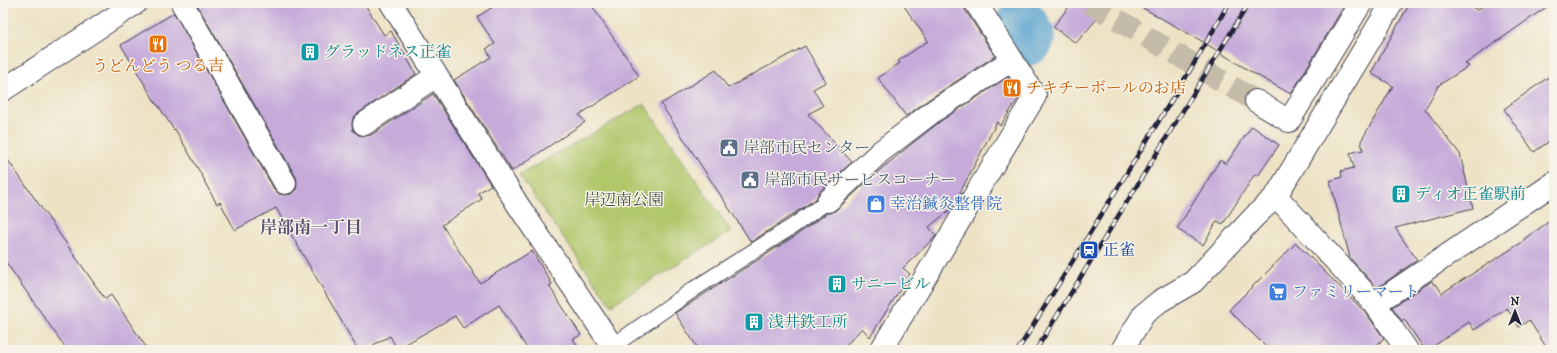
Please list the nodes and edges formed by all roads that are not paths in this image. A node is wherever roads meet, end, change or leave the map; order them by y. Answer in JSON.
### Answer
{"nodes":[{"id":1,"x":136,"y":3,"type":"edge"},
{"id":2,"x":182,"y":3,"type":"edge"},
{"id":3,"x":391,"y":3,"type":"edge"},
{"id":4,"x":976,"y":3,"type":"edge"},
{"id":5,"x":1361,"y":3,"type":"edge"},
{"id":6,"x":1392,"y":3,"type":"edge"},
{"id":7,"x":1012,"y":60,"type":"junction"},
{"id":8,"x":436,"y":76,"type":"junction"},
{"id":9,"x":3,"y":90,"type":"edge"},
{"id":10,"x":1256,"y":101,"type":"tunnel mouth"},
{"id":11,"x":364,"y":124,"type":"dead end"},
{"id":12,"x":285,"y":183,"type":"dead end"},
{"id":13,"x":1554,"y":183,"type":"edge"},
{"id":14,"x":1276,"y":196,"type":"junction"},
{"id":15,"x":828,"y":201,"type":"joint"},
{"id":16,"x":1374,"y":304,"type":"junction"},
{"id":17,"x":611,"y":349,"type":"edge"},
{"id":18,"x":881,"y":350,"type":"edge"},
{"id":19,"x":1122,"y":350,"type":"edge"},
{"id":20,"x":1407,"y":350,"type":"edge"}],
"edges":[{"from":1,"to":9,"type":"street"},
{"from":2,"to":12,"type":"street"},
{"from":3,"to":8,"type":"street"},
{"from":4,"to":7,"type":"street"},
{"from":5,"to":10,"type":"street"},
{"from":6,"to":14,"type":"street"},
{"from":7,"to":15,"type":"street"},
{"from":7,"to":18,"type":"street"},
{"from":8,"to":11,"type":"street"},
{"from":8,"to":17,"type":"street"},
{"from":13,"to":16,"type":"street"},
{"from":14,"to":16,"type":"street"},
{"from":14,"to":19,"type":"street"},
{"from":15,"to":17,"type":"lane"},
{"from":16,"to":20,"type":"street"}]}
